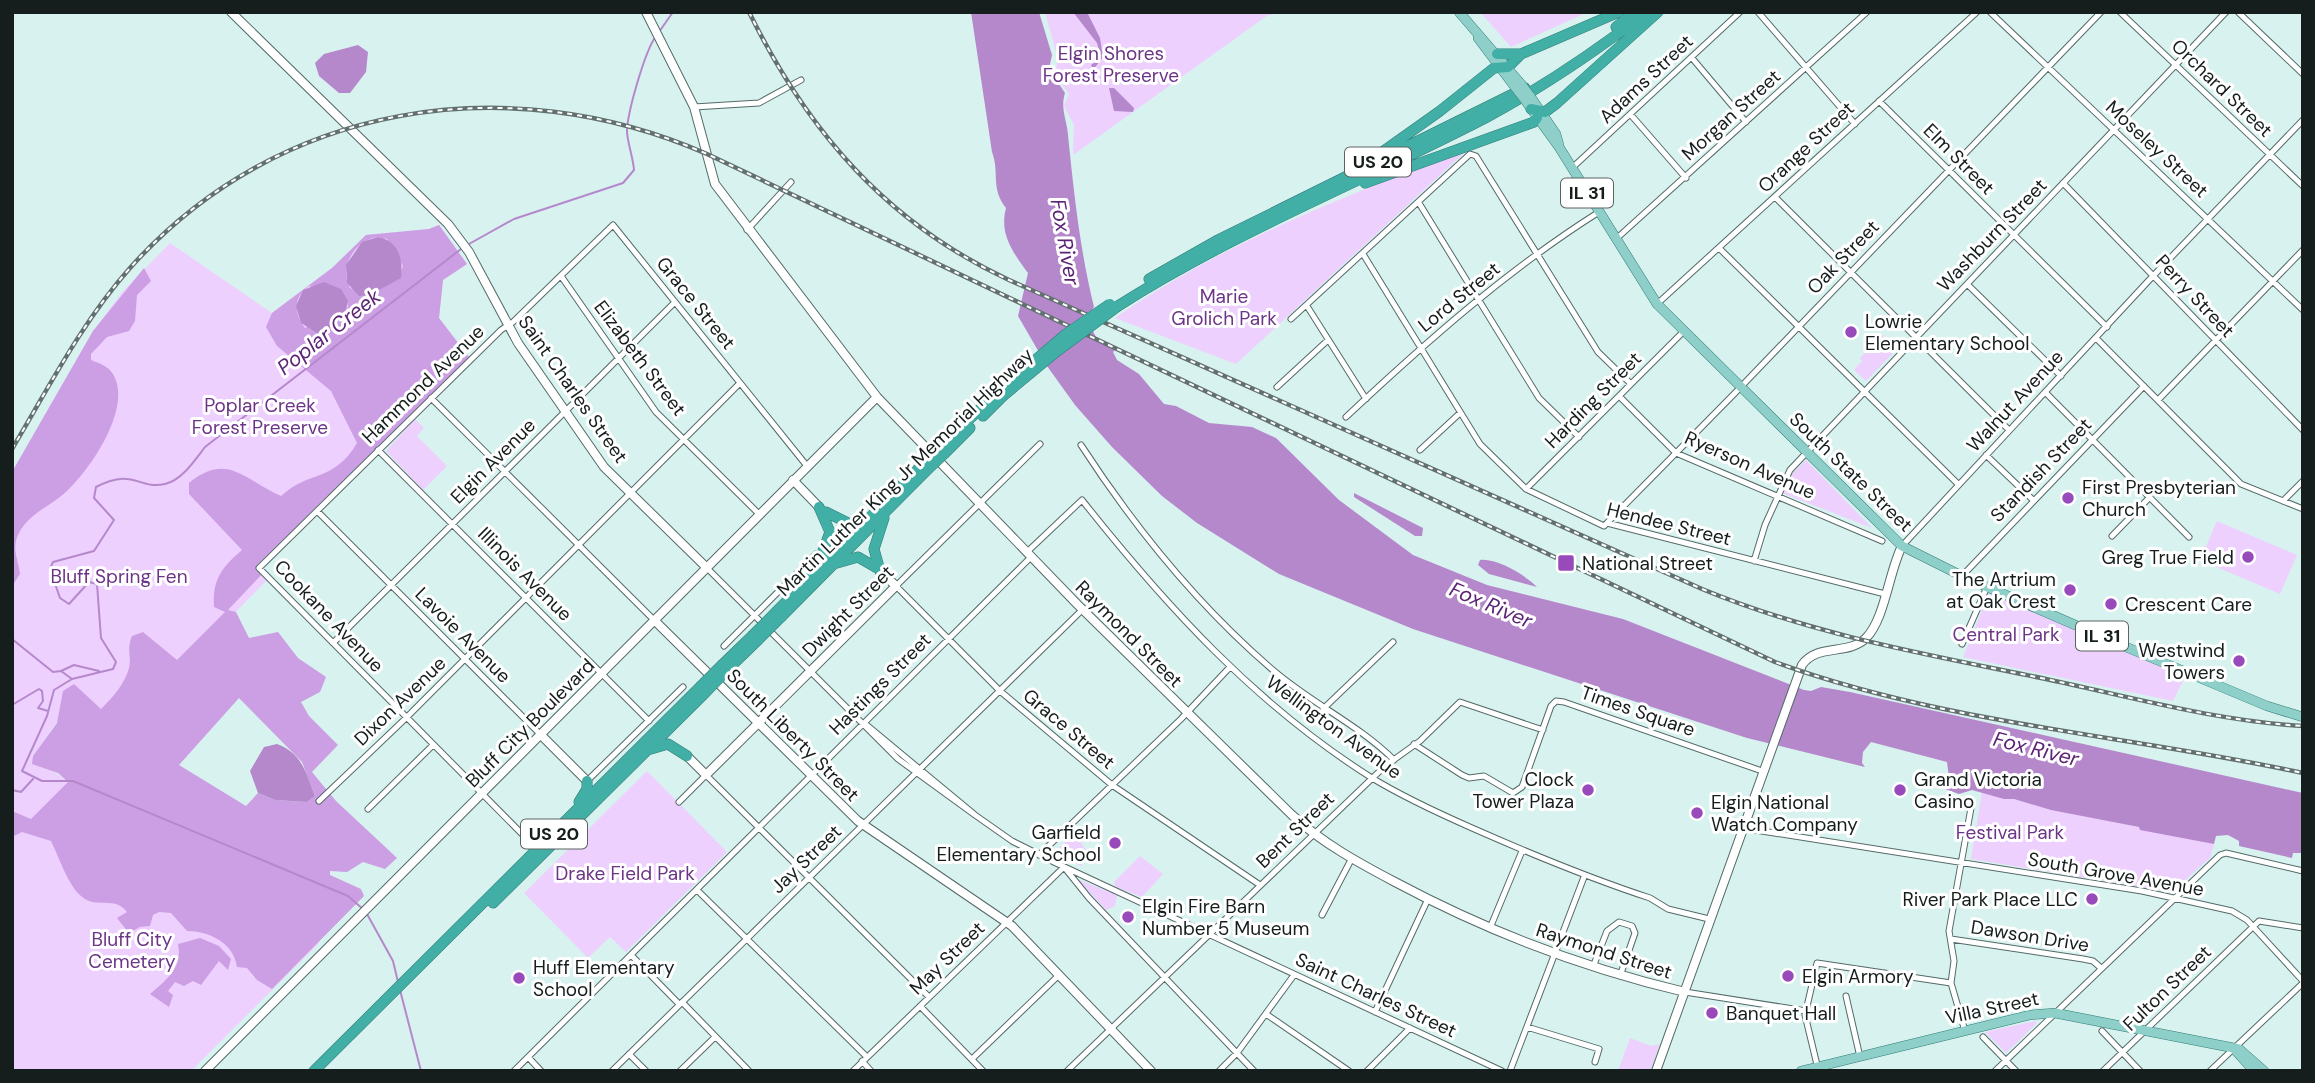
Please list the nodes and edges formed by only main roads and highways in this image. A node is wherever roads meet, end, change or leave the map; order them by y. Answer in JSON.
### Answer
{"nodes":[{"id":1,"x":1459,"y":12,"type":"edge"},
{"id":2,"x":1619,"y":12,"type":"edge"},
{"id":3,"x":1635,"y":12,"type":"edge"},
{"id":4,"x":1647,"y":12,"type":"edge"},
{"id":5,"x":1658,"y":12,"type":"edge"},
{"id":6,"x":1477,"y":33,"type":"junction"},
{"id":7,"x":1497,"y":54,"type":"junction"},
{"id":8,"x":1521,"y":54,"type":"junction"},
{"id":9,"x":1504,"y":67,"type":"junction"},
{"id":10,"x":1533,"y":107,"type":"junction"},
{"id":11,"x":1297,"y":202,"type":"junction"},
{"id":12,"x":1309,"y":204,"type":"junction"},
{"id":13,"x":1115,"y":304,"type":"junction"},
{"id":14,"x":925,"y":467,"type":"junction"},
{"id":15,"x":897,"y":500,"type":"junction"},
{"id":16,"x":872,"y":515,"type":"junction"},
{"id":17,"x":830,"y":568,"type":"junction"},
{"id":18,"x":805,"y":582,"type":"junction"},
{"id":19,"x":780,"y":614,"type":"junction"},
{"id":20,"x":703,"y":690,"type":"junction"},
{"id":21,"x":2303,"y":717,"type":"edge"},
{"id":22,"x":645,"y":753,"type":"junction"},
{"id":23,"x":687,"y":756,"type":"road end"},
{"id":24,"x":587,"y":781,"type":"road end"},
{"id":25,"x":547,"y":841,"type":"junction"},
{"id":26,"x":408,"y":981,"type":"junction"},
{"id":27,"x":393,"y":996,"type":"junction"},
{"id":28,"x":2233,"y":1049,"type":"junction"},
{"id":29,"x":1818,"y":1069,"type":"edge"},
{"id":30,"x":314,"y":1071,"type":"edge"},
{"id":31,"x":323,"y":1071,"type":"edge"},
{"id":32,"x":1801,"y":1071,"type":"edge"},
{"id":33,"x":2254,"y":1071,"type":"edge"},
{"id":34,"x":2264,"y":1071,"type":"edge"}],
"edges":[{"from":1,"to":6,"type":"main road","name":"South State Street","number":"IL 31"},
{"from":2,"to":8,"type":"highway"},
{"from":3,"to":11,"type":"highway","name":"Martin Luther King Jr Memorial Highway","number":"US 20"},
{"from":4,"to":12,"type":"highway","name":"Martin Luther King Jr Memorial Highway","number":"US 20"},
{"from":5,"to":10,"type":"highway"},
{"from":6,"to":7,"type":"main road","name":"South State Street","number":"IL 31"},
{"from":6,"to":9,"type":"main road","name":"South State Street","number":"IL 31"},
{"from":7,"to":8,"type":"highway"},
{"from":7,"to":9,"type":"main road","name":"South State Street","number":"IL 31"},
{"from":8,"to":9,"type":"highway"},
{"from":9,"to":10,"type":"main road","name":"South State Street","number":"IL 31","bridge":true},
{"from":9,"to":11,"type":"highway"},
{"from":10,"to":12,"type":"highway"},
{"from":10,"to":21,"type":"main road","name":"South State Street","number":"IL 31"},
{"from":11,"to":13,"type":"highway","name":"Martin Luther King Jr Memorial Highway","number":"US 20"},
{"from":12,"to":13,"type":"highway","name":"Martin Luther King Jr Memorial Highway","number":"US 20"},
{"from":13,"to":14,"type":"highway","name":"Martin Luther King Jr Memorial Highway","number":"US 20","bridge":true},
{"from":14,"to":15,"type":"highway","name":"Martin Luther King Jr Memorial Highway","number":"US 20"},
{"from":14,"to":16,"type":"highway","name":"Martin Luther King Jr Memorial Highway","number":"US 20"},
{"from":15,"to":17,"type":"highway","name":"Martin Luther King Jr Memorial Highway","number":"US 20"},
{"from":15,"to":17,"type":"highway"},
{"from":16,"to":18,"type":"highway","name":"Martin Luther King Jr Memorial Highway","number":"US 20"},
{"from":16,"to":18,"type":"highway"},
{"from":17,"to":19,"type":"highway","name":"Martin Luther King Jr Memorial Highway","number":"US 20"},
{"from":18,"to":19,"type":"highway","name":"Martin Luther King Jr Memorial Highway","number":"US 20"},
{"from":19,"to":20,"type":"highway","name":"Martin Luther King Jr Memorial Highway","number":"US 20","bridge":true},
{"from":20,"to":22,"type":"highway","name":"Martin Luther King Jr Memorial Highway","number":"US 20"},
{"from":20,"to":25,"type":"highway","name":"Martin Luther King Jr Memorial Highway","number":"US 20"},
{"from":22,"to":23,"type":"highway"},
{"from":22,"to":26,"type":"highway","name":"Martin Luther King Jr Memorial Highway","number":"US 20"},
{"from":24,"to":25,"type":"highway"},
{"from":25,"to":26,"type":"highway","name":"Martin Luther King Jr Memorial Highway","number":"US 20"},
{"from":26,"to":27,"type":"highway","name":"Martin Luther King Jr Memorial Highway","number":"US 20"},
{"from":27,"to":30,"type":"highway","name":"Martin Luther King Jr Memorial Highway","number":"US 20"},
{"from":27,"to":31,"type":"highway","name":"Martin Luther King Jr Memorial Highway","number":"US 20"},
{"from":28,"to":29,"type":"main road","name":"Villa Street"},
{"from":28,"to":33,"type":"main road"},
{"from":28,"to":34,"type":"main road","name":"Villa Street"},
{"from":29,"to":32,"type":"main road","name":"Villa Street"}]}
